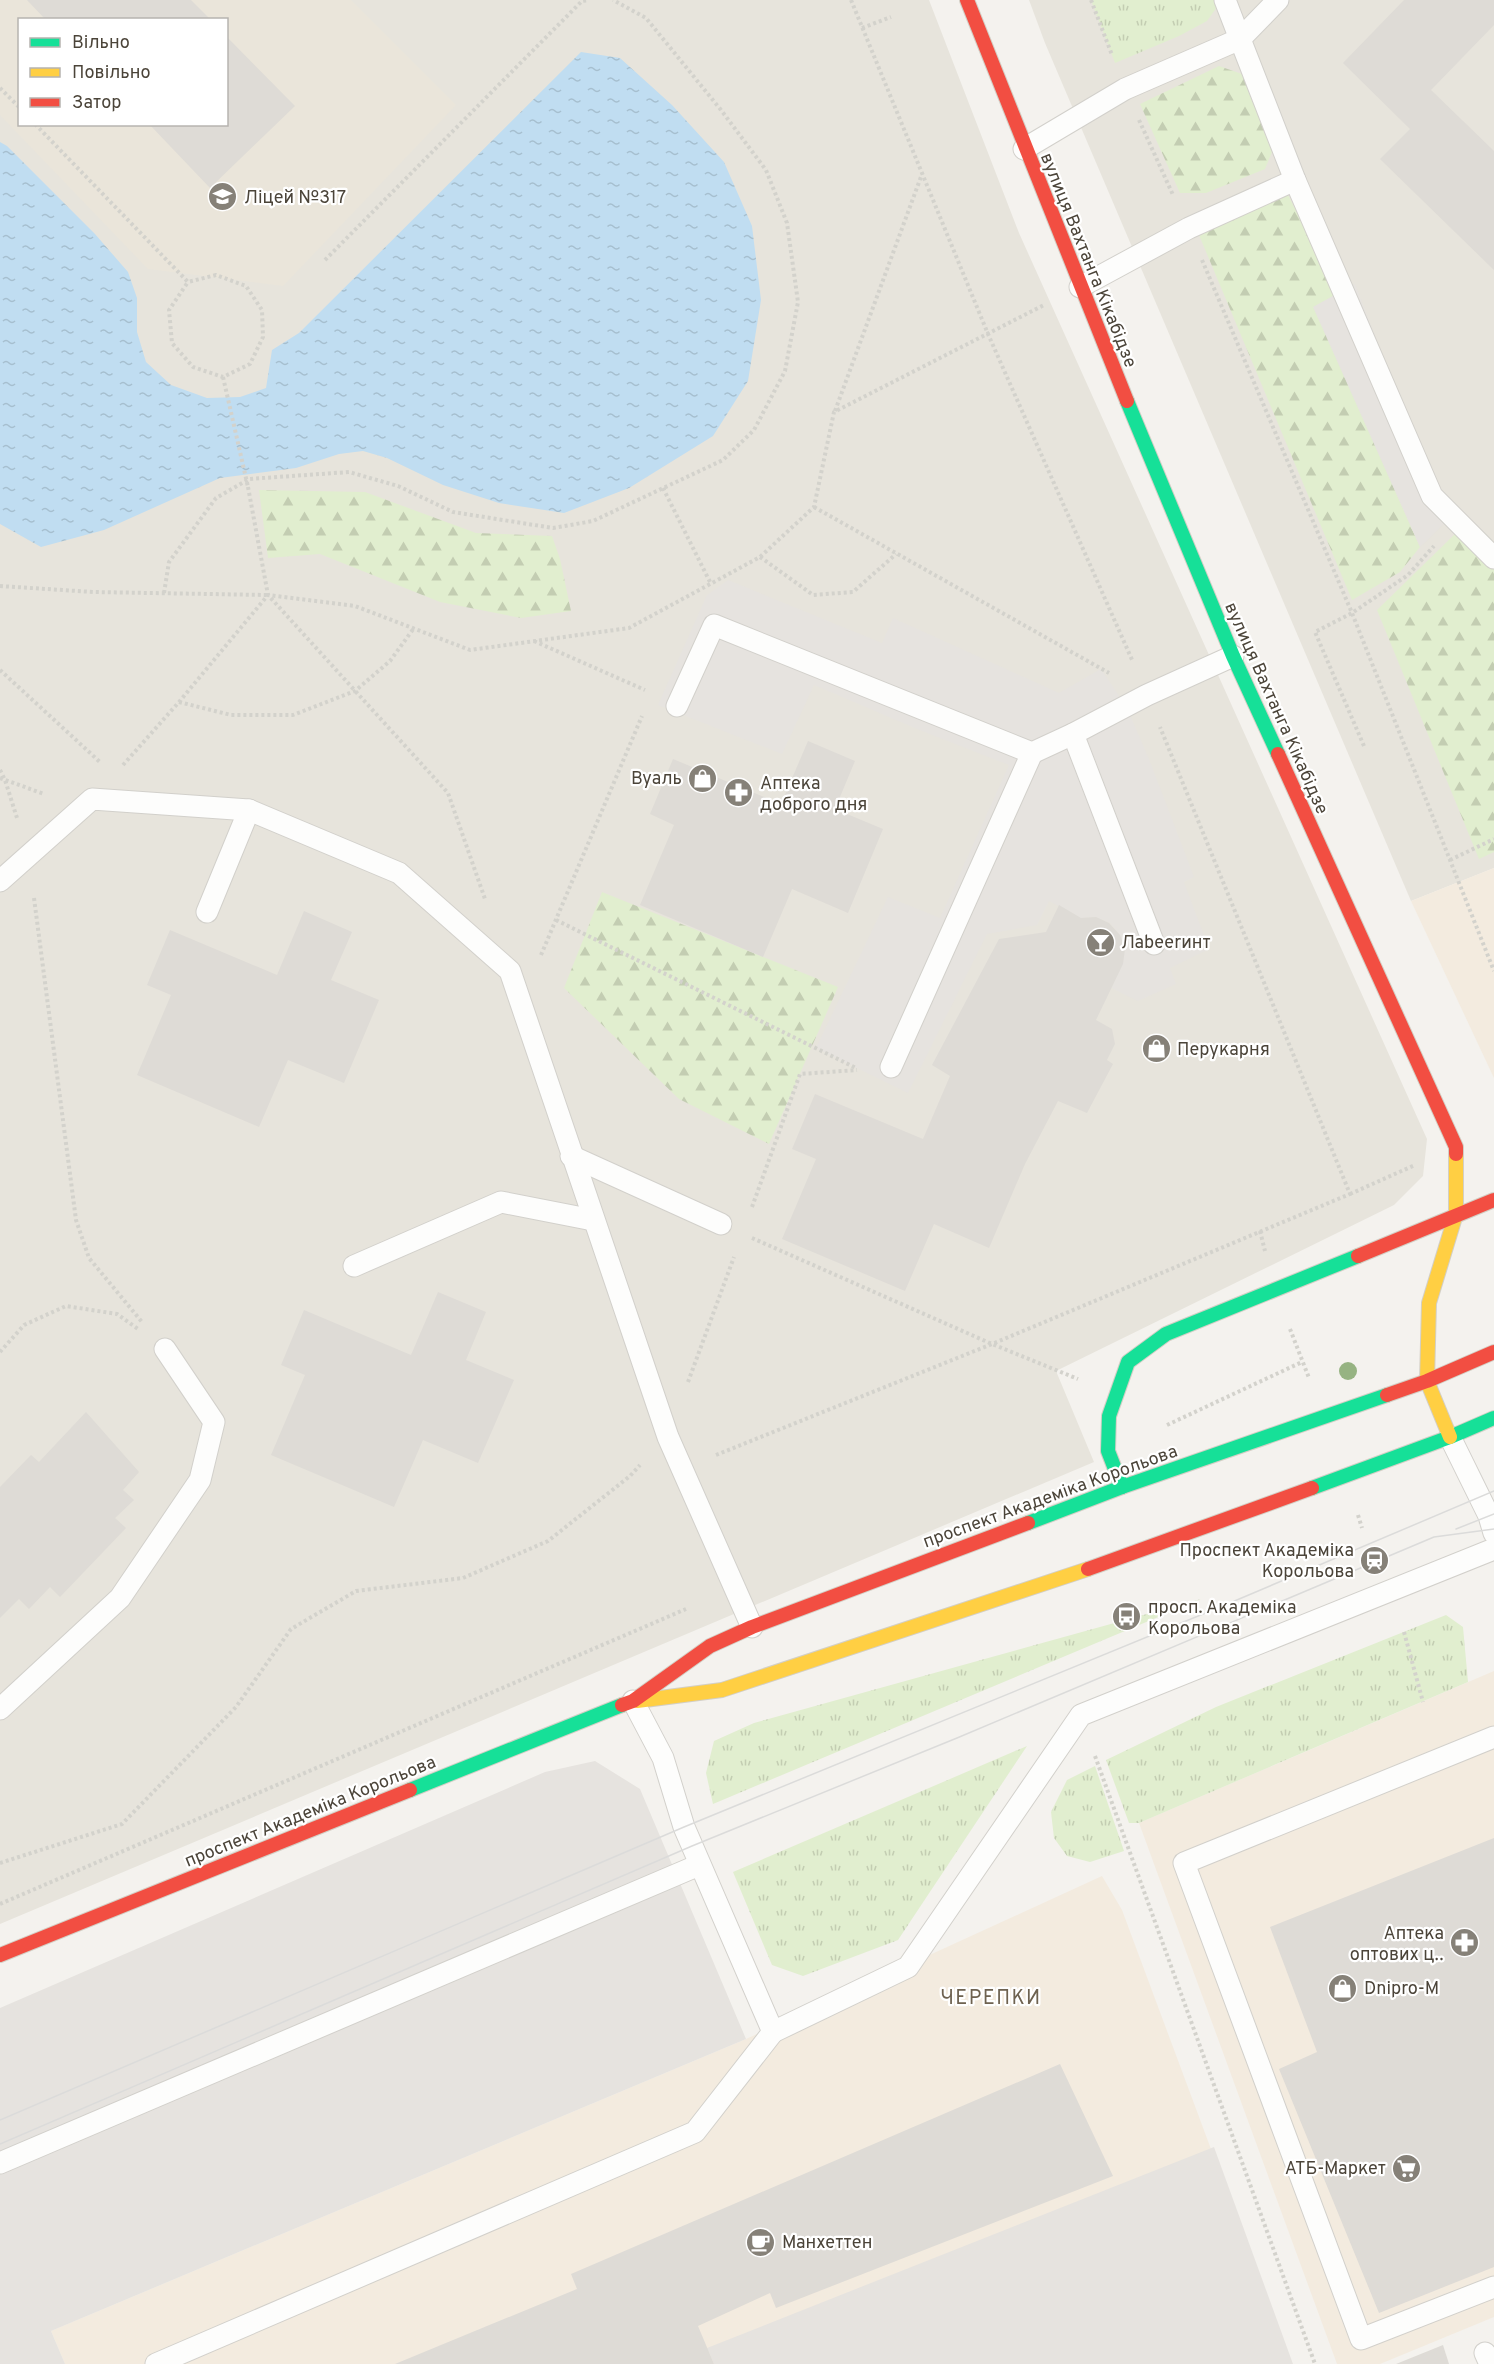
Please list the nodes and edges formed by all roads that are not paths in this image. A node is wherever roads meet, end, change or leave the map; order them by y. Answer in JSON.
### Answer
{"nodes":[{"id":1,"x":967,"y":0,"type":"edge"},
{"id":2,"x":1225,"y":0,"type":"edge"},
{"id":3,"x":1278,"y":0,"type":"edge"},
{"id":4,"x":1240,"y":39,"type":"junction"},
{"id":5,"x":1024,"y":149,"type":"junction"},
{"id":6,"x":1295,"y":180,"type":"junction"},
{"id":7,"x":1080,"y":287,"type":"junction"},
{"id":8,"x":1494,"y":558,"type":"edge"},
{"id":9,"x":1233,"y":656,"type":"junction"},
{"id":10,"x":677,"y":706,"type":"road end"},
{"id":11,"x":1073,"y":734,"type":"junction"},
{"id":12,"x":1032,"y":753,"type":"junction"},
{"id":13,"x":249,"y":810,"type":"junction"},
{"id":14,"x":0,"y":881,"type":"edge"},
{"id":15,"x":207,"y":912,"type":"dead end"},
{"id":16,"x":1154,"y":944,"type":"dead end"},
{"id":17,"x":891,"y":1067,"type":"road end"},
{"id":18,"x":572,"y":1156,"type":"junction"},
{"id":19,"x":1494,"y":1200,"type":"edge"},
{"id":20,"x":1456,"y":1214,"type":"junction"},
{"id":21,"x":593,"y":1220,"type":"junction"},
{"id":22,"x":722,"y":1224,"type":"road end"},
{"id":23,"x":354,"y":1266,"type":"dead end"},
{"id":24,"x":165,"y":1349,"type":"road end"},
{"id":25,"x":1494,"y":1352,"type":"edge"},
{"id":26,"x":1427,"y":1380,"type":"junction"},
{"id":27,"x":1494,"y":1418,"type":"edge"},
{"id":28,"x":1450,"y":1437,"type":"junction"},
{"id":29,"x":1122,"y":1487,"type":"junction"},
{"id":30,"x":1494,"y":1533,"type":"edge"},
{"id":31,"x":1494,"y":1549,"type":"edge"},
{"id":32,"x":752,"y":1627,"type":"junction"},
{"id":33,"x":633,"y":1701,"type":"junction"},
{"id":34,"x":0,"y":1709,"type":"edge"},
{"id":35,"x":1494,"y":1737,"type":"edge"},
{"id":36,"x":699,"y":1865,"type":"junction"},
{"id":37,"x":0,"y":1955,"type":"edge"},
{"id":38,"x":773,"y":2032,"type":"junction"},
{"id":39,"x":0,"y":2163,"type":"edge"},
{"id":40,"x":1494,"y":2287,"type":"edge"},
{"id":41,"x":156,"y":2364,"type":"edge"}],
"edges":[{"from":1,"to":5,"type":"main road","name":"вулиця Вахтанга Кікабідзе"},
{"from":2,"to":4,"type":"lane"},
{"from":3,"to":4,"type":"lane"},
{"from":4,"to":5,"type":"lane"},
{"from":4,"to":6,"type":"lane"},
{"from":5,"to":7,"type":"main road","name":"вулиця Вахтанга Кікабідзе"},
{"from":6,"to":7,"type":"lane"},
{"from":6,"to":8,"type":"lane"},
{"from":7,"to":9,"type":"main road","name":"вулиця Вахтанга Кікабідзе"},
{"from":9,"to":11,"type":"lane"},
{"from":9,"to":20,"type":"main road","name":"вулиця Вахтанга Кікабідзе"},
{"from":10,"to":12,"type":"lane"},
{"from":11,"to":12,"type":"lane"},
{"from":11,"to":16,"type":"lane"},
{"from":12,"to":17,"type":"lane"},
{"from":13,"to":14,"type":"lane"},
{"from":13,"to":15,"type":"lane"},
{"from":13,"to":18,"type":"lane"},
{"from":18,"to":21,"type":"lane"},
{"from":18,"to":22,"type":"lane"},
{"from":19,"to":20,"type":"main road"},
{"from":20,"to":26,"type":"main road","name":"вулиця Вахтанга Кікабідзе"},
{"from":20,"to":29,"type":"main road"},
{"from":21,"to":23,"type":"lane"},
{"from":21,"to":32,"type":"lane"},
{"from":24,"to":34,"type":"lane"},
{"from":25,"to":26,"type":"main road","name":"проспект Академіка Корольова"},
{"from":26,"to":28,"type":"main road","name":"вулиця Вахтанга Кікабідзе"},
{"from":26,"to":29,"type":"main road","name":"проспект Академіка Корольова"},
{"from":27,"to":28,"type":"main road","name":"проспект Академіка Корольова"},
{"from":28,"to":30,"type":"lane"},
{"from":28,"to":33,"type":"main road","name":"проспект Академіка Корольова"},
{"from":29,"to":32,"type":"main road","name":"проспект Академіка Корольова"},
{"from":31,"to":38,"type":"lane"},
{"from":32,"to":33,"type":"main road","name":"проспект Академіка Корольова"},
{"from":33,"to":36,"type":"lane"},
{"from":33,"to":37,"type":"main road","name":"проспект Академіка Корольова"},
{"from":35,"to":40,"type":"lane"},
{"from":36,"to":38,"type":"lane"},
{"from":36,"to":39,"type":"lane"},
{"from":38,"to":41,"type":"lane"}]}
